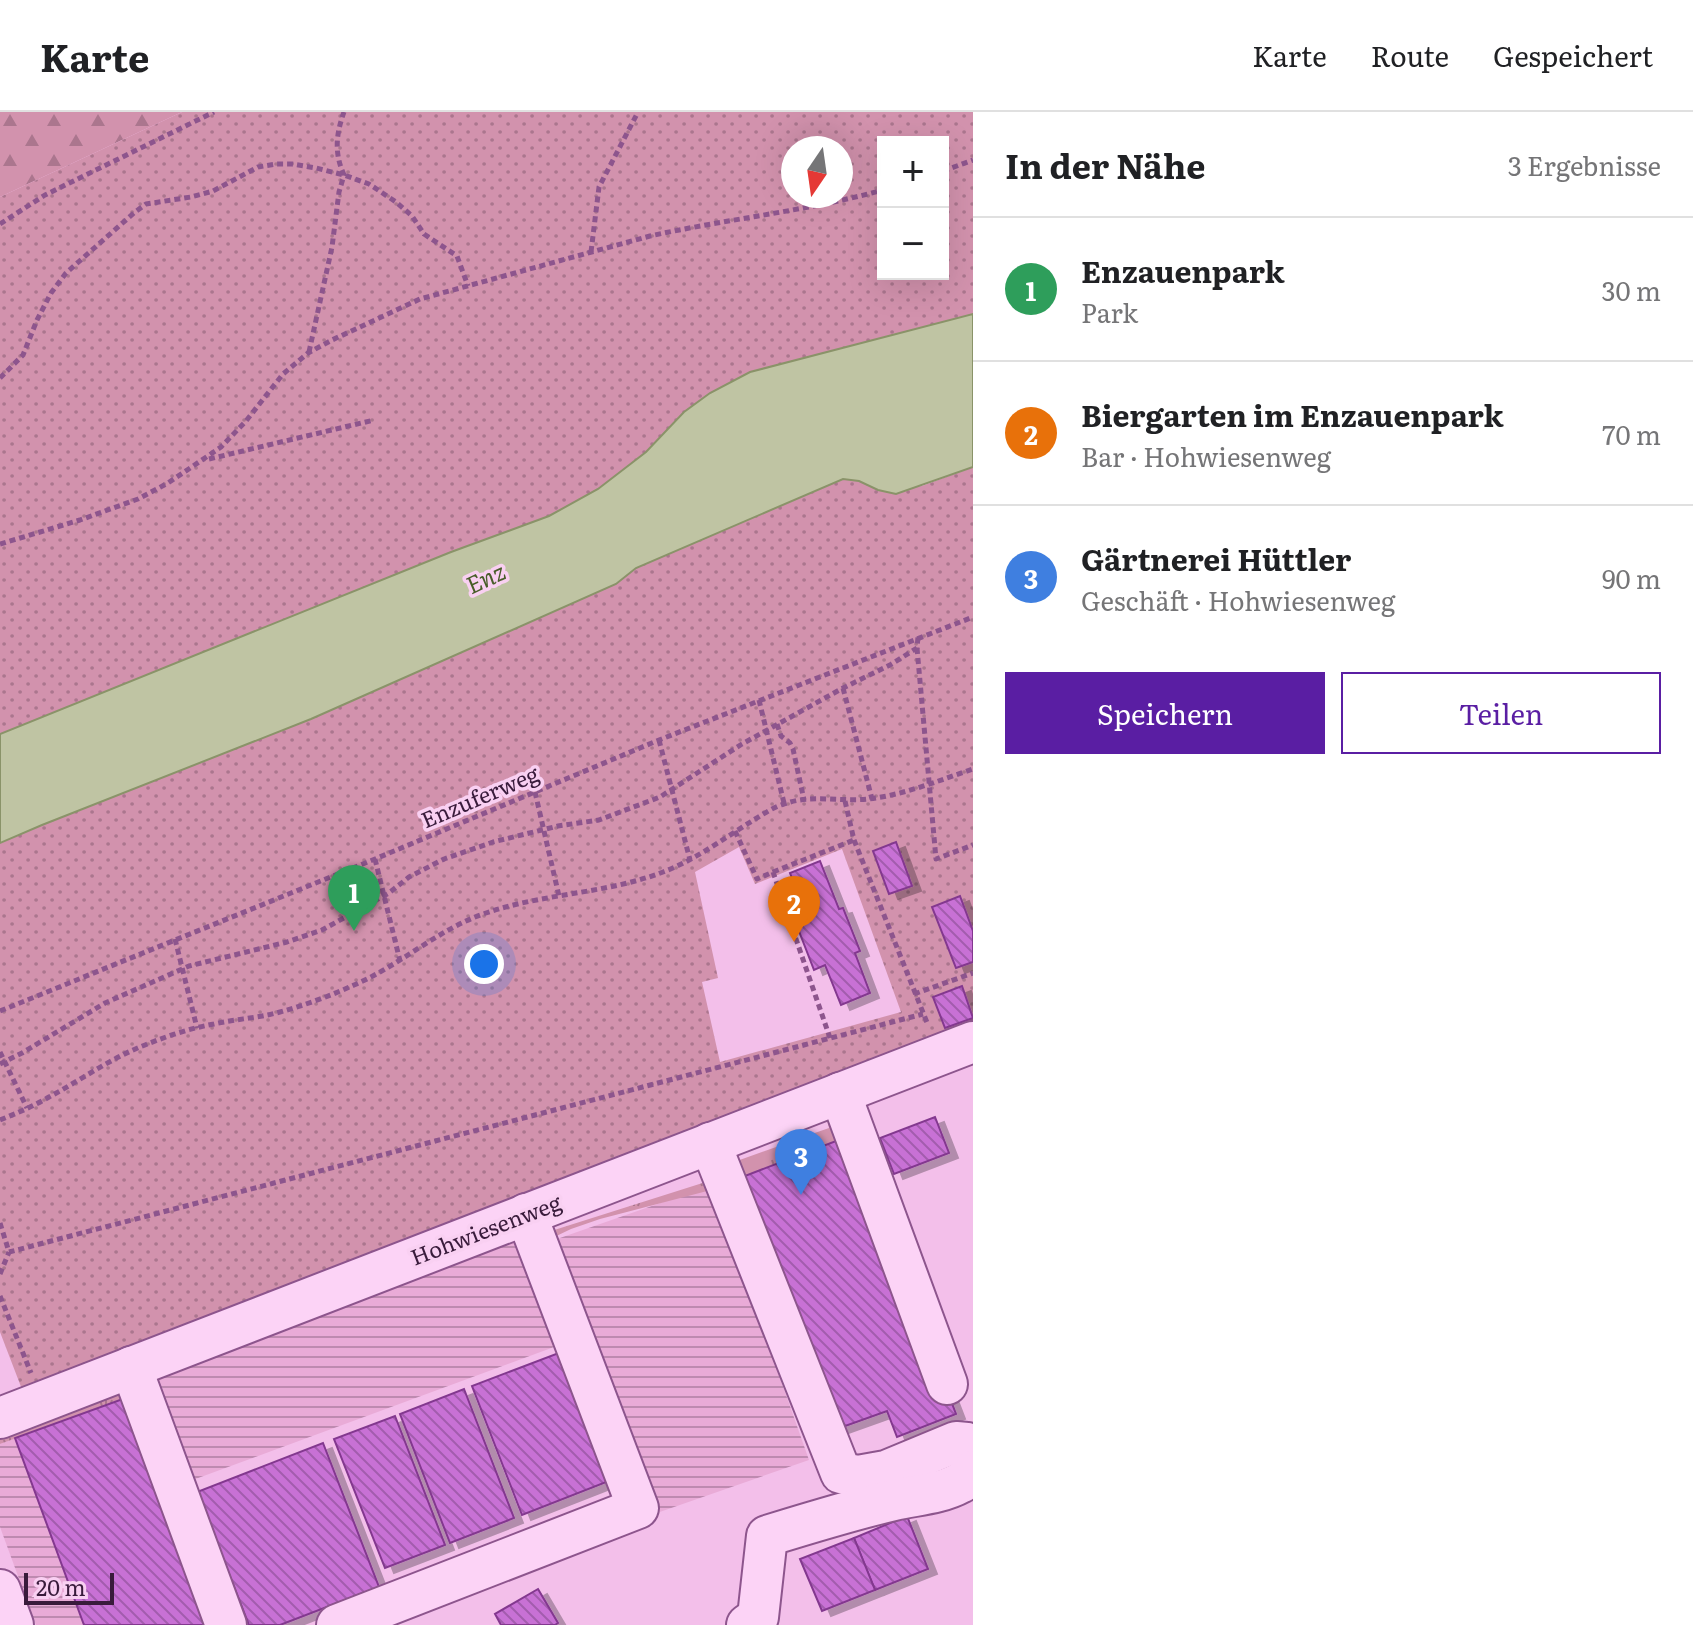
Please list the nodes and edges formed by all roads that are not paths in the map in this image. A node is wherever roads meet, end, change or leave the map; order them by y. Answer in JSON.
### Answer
{"nodes":[{"id":1,"x":940,"y":1056,"type":"edge"},
{"id":2,"x":840,"y":1093,"type":"junction"},
{"id":3,"x":710,"y":1143,"type":"junction"},
{"id":4,"x":526,"y":1214,"type":"junction"},
{"id":5,"x":131,"y":1367,"type":"junction"},
{"id":6,"x":947,"y":1384,"type":"dead end"},
{"id":7,"x":0,"y":1418,"type":"edge"},
{"id":8,"x":973,"y":1450,"type":"edge"},
{"id":9,"x":973,"y":1471,"type":"edge"},
{"id":10,"x":0,"y":1590,"type":"edge"},
{"id":11,"x":418,"y":1610,"type":"edge"},
{"id":12,"x":13,"y":1625,"type":"edge"},
{"id":13,"x":226,"y":1625,"type":"edge"},
{"id":14,"x":337,"y":1625,"type":"edge"},
{"id":15,"x":747,"y":1625,"type":"edge"}],
"edges":[{"from":1,"to":2,"type":"street","name":"Hohwiesenweg"},
{"from":2,"to":3,"type":"street","name":"Hohwiesenweg"},
{"from":2,"to":6,"type":"street"},
{"from":3,"to":4,"type":"street","name":"Hohwiesenweg"},
{"from":3,"to":8,"type":"street"},
{"from":4,"to":5,"type":"street","name":"Hohwiesenweg"},
{"from":4,"to":11,"type":"street"},
{"from":5,"to":7,"type":"street","name":"Hohwiesenweg"},
{"from":5,"to":13,"type":"street"},
{"from":9,"to":15,"type":"street"},
{"from":10,"to":12,"type":"street"},
{"from":11,"to":14,"type":"street"}]}
